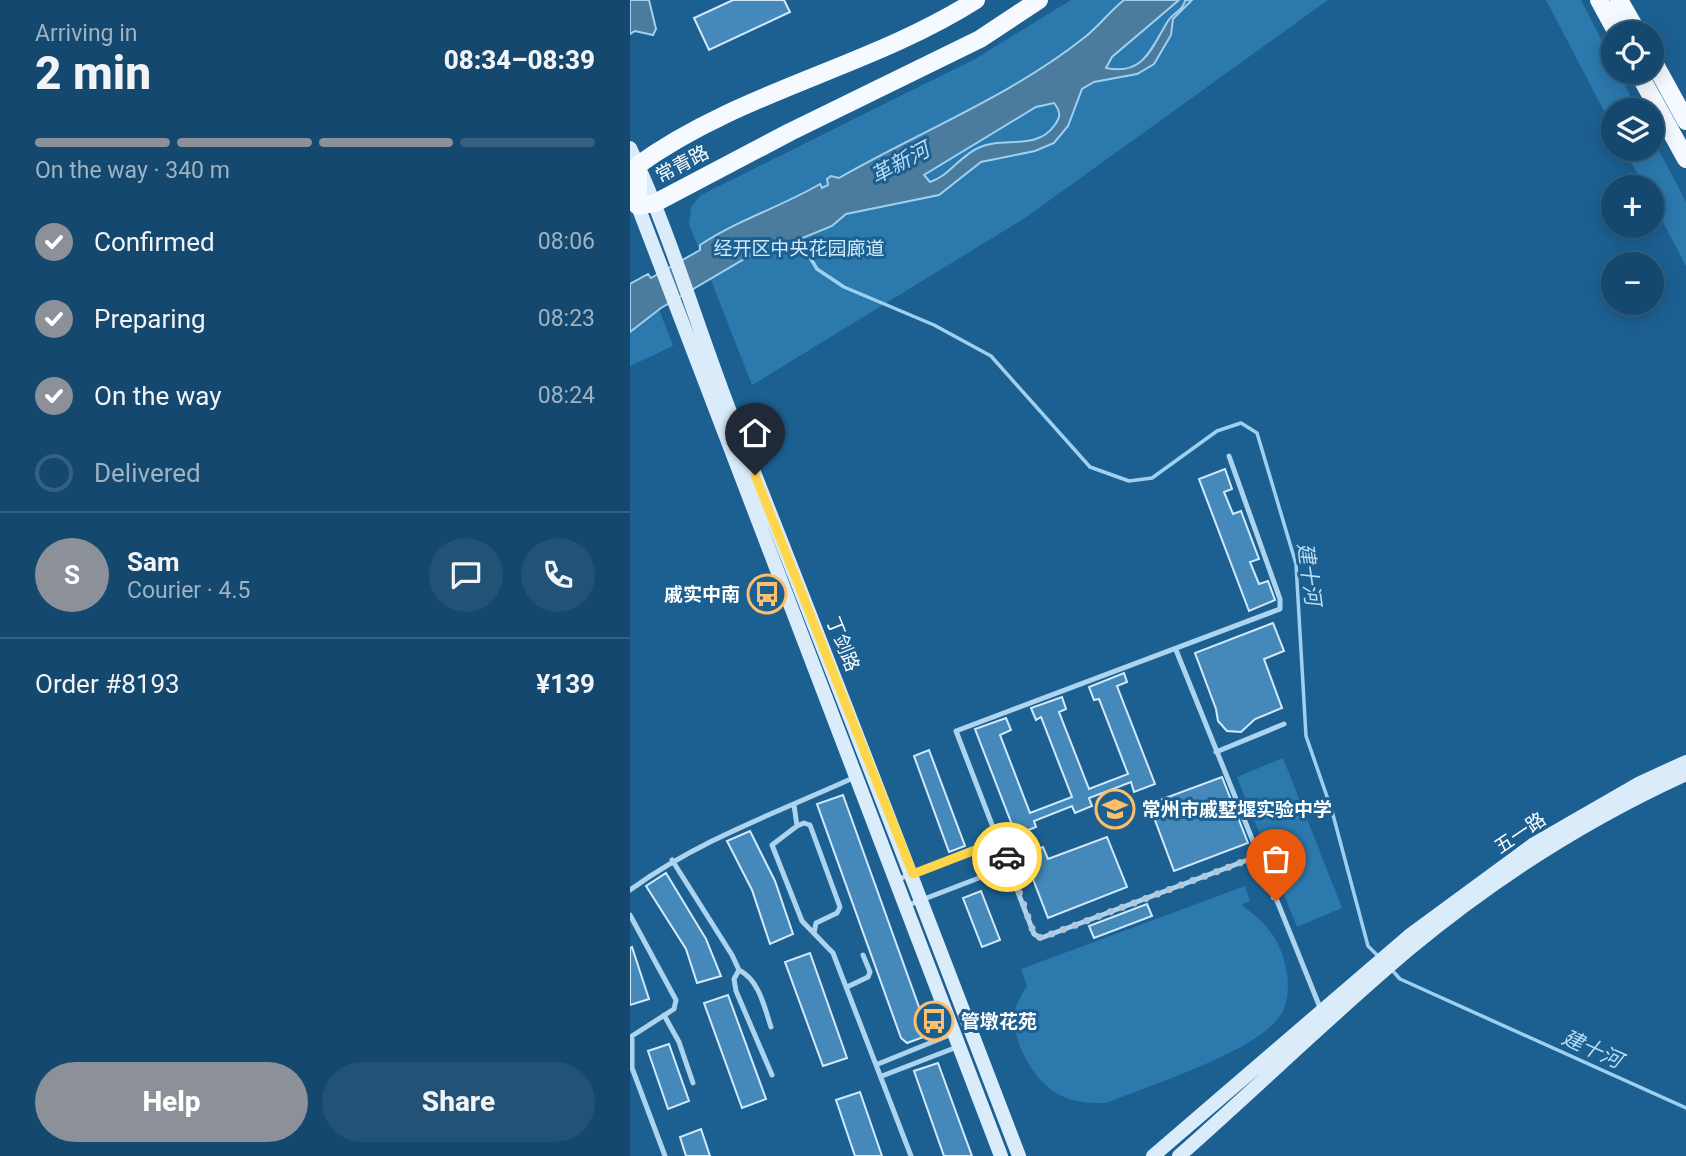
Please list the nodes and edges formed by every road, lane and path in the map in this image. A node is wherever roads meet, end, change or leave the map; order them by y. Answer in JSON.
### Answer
{"nodes":[{"id":1,"x":976,"y":0,"type":"edge"},
{"id":2,"x":1039,"y":0,"type":"edge"},
{"id":3,"x":1599,"y":0,"type":"edge"},
{"id":4,"x":1619,"y":0,"type":"edge"},
{"id":5,"x":1610,"y":21,"type":"edge"},
{"id":6,"x":1631,"y":21,"type":"edge"},
{"id":7,"x":1664,"y":81,"type":"edge"},
{"id":8,"x":1645,"y":84,"type":"edge"},
{"id":9,"x":1686,"y":121,"type":"edge"},
{"id":10,"x":630,"y":148,"type":"edge"},
{"id":11,"x":1686,"y":159,"type":"edge"},
{"id":12,"x":638,"y":165,"type":"junction"},
{"id":13,"x":630,"y":186,"type":"edge"},
{"id":14,"x":646,"y":204,"type":"junction"},
{"id":15,"x":1229,"y":456,"type":"dead end"},
{"id":16,"x":1176,"y":650,"type":"junction"},
{"id":17,"x":1284,"y":724,"type":"dead end"},
{"id":18,"x":1216,"y":751,"type":"junction"},
{"id":19,"x":1686,"y":761,"type":"edge"},
{"id":20,"x":1686,"y":774,"type":"edge"},
{"id":21,"x":856,"y":777,"type":"junction"},
{"id":22,"x":794,"y":805,"type":"junction"},
{"id":23,"x":797,"y":826,"type":"junction"},
{"id":24,"x":1001,"y":840,"type":"junction"},
{"id":25,"x":1258,"y":856,"type":"junction"},
{"id":26,"x":672,"y":860,"type":"junction"},
{"id":27,"x":1010,"y":866,"type":"junction"},
{"id":28,"x":913,"y":874,"type":"junction"},
{"id":29,"x":896,"y":880,"type":"junction"},
{"id":30,"x":630,"y":890,"type":"edge"},
{"id":31,"x":922,"y":899,"type":"junction"},
{"id":32,"x":906,"y":905,"type":"junction"},
{"id":33,"x":630,"y":915,"type":"edge"},
{"id":34,"x":814,"y":933,"type":"junction"},
{"id":35,"x":863,"y":955,"type":"dead end"},
{"id":36,"x":1385,"y":964,"type":"junction"},
{"id":37,"x":739,"y":970,"type":"junction"},
{"id":38,"x":847,"y":987,"type":"junction"},
{"id":39,"x":1322,"y":1012,"type":"junction"},
{"id":40,"x":664,"y":1015,"type":"junction"},
{"id":41,"x":772,"y":1027,"type":"dead end"},
{"id":42,"x":957,"y":1040,"type":"junction"},
{"id":43,"x":878,"y":1064,"type":"junction"},
{"id":44,"x":772,"y":1075,"type":"dead end"},
{"id":45,"x":882,"y":1076,"type":"junction"},
{"id":46,"x":693,"y":1083,"type":"dead end"},
{"id":47,"x":665,"y":1156,"type":"edge"},
{"id":48,"x":911,"y":1156,"type":"edge"},
{"id":49,"x":1001,"y":1156,"type":"edge"},
{"id":50,"x":1019,"y":1156,"type":"edge"},
{"id":51,"x":1153,"y":1156,"type":"edge"},
{"id":52,"x":1179,"y":1156,"type":"edge"}],
"edges":[{"from":1,"to":12,"type":"main road","name":"常青路"},
{"from":2,"to":14,"type":"main road","name":"常青路"},
{"from":3,"to":5,"type":"main road"},
{"from":4,"to":6,"type":"main road"},
{"from":7,"to":9,"type":"main road"},
{"from":8,"to":11,"type":"main road"},
{"from":10,"to":12,"type":"main road"},
{"from":12,"to":14,"type":"main road","name":"常青路"},
{"from":13,"to":14,"type":"main road","name":"丁剑路"},
{"from":14,"to":21,"type":"main road","name":"丁剑路"},
{"from":14,"to":28,"type":"main road","name":"丁剑路"},
{"from":15,"to":16,"type":"lane"},
{"from":16,"to":18,"type":"lane"},
{"from":16,"to":24,"type":"lane"},
{"from":17,"to":18,"type":"lane"},
{"from":18,"to":25,"type":"lane"},
{"from":19,"to":36,"type":"main road","name":"五一路"},
{"from":20,"to":36,"type":"main road","name":"五一路"},
{"from":21,"to":22,"type":"lane"},
{"from":21,"to":29,"type":"main road","name":"丁剑路"},
{"from":22,"to":23,"type":"lane"},
{"from":22,"to":26,"type":"lane"},
{"from":23,"to":34,"type":"lane"},
{"from":23,"to":34,"type":"lane"},
{"from":24,"to":27,"type":"lane"},
{"from":24,"to":28,"type":"lane"},
{"from":25,"to":27,"type":"lane"},
{"from":25,"to":39,"type":"lane"},
{"from":26,"to":30,"type":"lane"},
{"from":26,"to":37,"type":"lane"},
{"from":27,"to":31,"type":"lane"},
{"from":28,"to":29,"type":"lane"},
{"from":28,"to":31,"type":"main road","name":"丁剑路"},
{"from":29,"to":32,"type":"main road","name":"丁剑路"},
{"from":31,"to":32,"type":"lane"},
{"from":31,"to":50,"type":"main road","name":"丁剑路"},
{"from":32,"to":42,"type":"main road","name":"丁剑路"},
{"from":33,"to":40,"type":"lane"},
{"from":34,"to":38,"type":"lane"},
{"from":35,"to":38,"type":"lane"},
{"from":36,"to":39,"type":"main road","name":"五一路"},
{"from":36,"to":52,"type":"main road","name":"五一路"},
{"from":37,"to":41,"type":"lane"},
{"from":37,"to":44,"type":"lane"},
{"from":38,"to":43,"type":"lane"},
{"from":39,"to":51,"type":"main road","name":"五一路"},
{"from":40,"to":46,"type":"lane"},
{"from":40,"to":47,"type":"lane"},
{"from":42,"to":43,"type":"lane"},
{"from":42,"to":45,"type":"lane"},
{"from":42,"to":49,"type":"main road","name":"丁剑路"},
{"from":43,"to":45,"type":"lane"},
{"from":45,"to":48,"type":"lane"}]}
